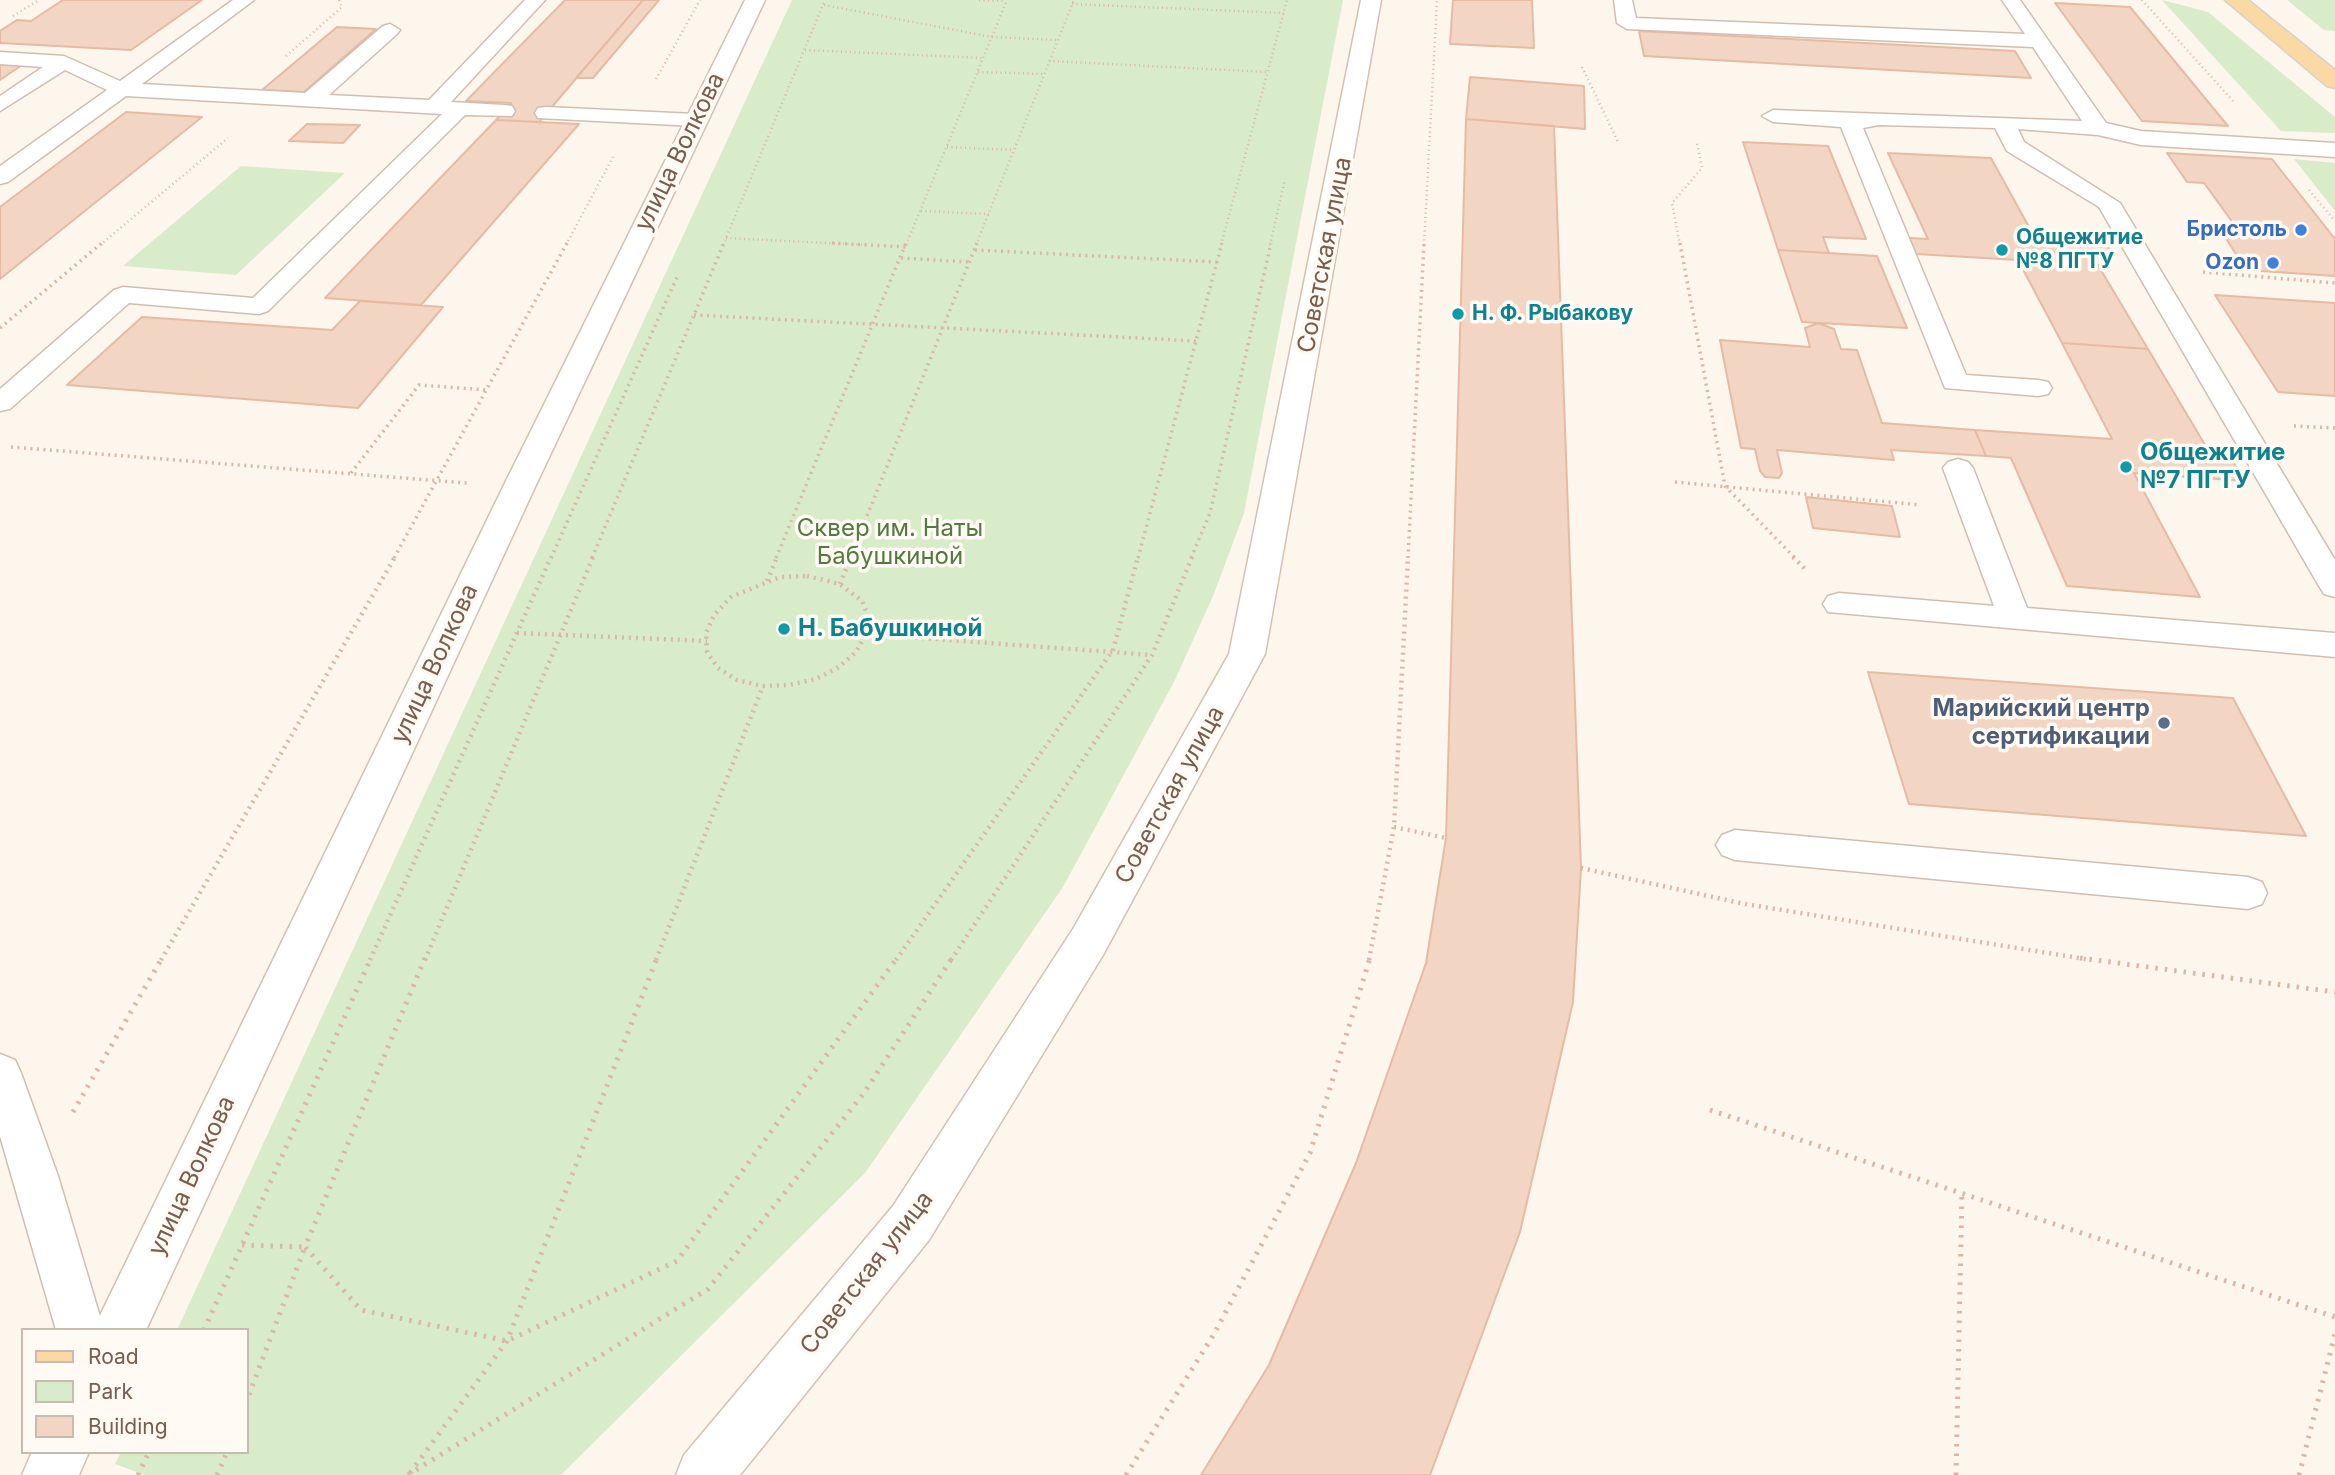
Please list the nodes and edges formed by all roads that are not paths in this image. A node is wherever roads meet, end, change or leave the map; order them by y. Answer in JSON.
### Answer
{"nodes":[{"id":1,"x":245,"y":0,"type":"edge"},
{"id":2,"x":536,"y":0,"type":"edge"},
{"id":3,"x":755,"y":0,"type":"edge"},
{"id":4,"x":1371,"y":0,"type":"edge"},
{"id":5,"x":1623,"y":0,"type":"edge"},
{"id":6,"x":2011,"y":0,"type":"edge"},
{"id":7,"x":2235,"y":0,"type":"edge"},
{"id":8,"x":390,"y":30,"type":"dead end"},
{"id":9,"x":2039,"y":41,"type":"junction"},
{"id":10,"x":0,"y":58,"type":"edge"},
{"id":11,"x":64,"y":62,"type":"junction"},
{"id":12,"x":2335,"y":81,"type":"edge"},
{"id":13,"x":121,"y":89,"type":"junction"},
{"id":14,"x":310,"y":100,"type":"junction"},
{"id":15,"x":0,"y":105,"type":"edge"},
{"id":16,"x":433,"y":107,"type":"junction"},
{"id":17,"x":460,"y":108,"type":"junction"},
{"id":18,"x":504,"y":111,"type":"dead end"},
{"id":19,"x":546,"y":113,"type":"dead end"},
{"id":20,"x":1773,"y":116,"type":"dead end"},
{"id":21,"x":1849,"y":118,"type":"junction"},
{"id":22,"x":695,"y":120,"type":"junction"},
{"id":23,"x":2003,"y":122,"type":"junction"},
{"id":24,"x":2098,"y":128,"type":"junction"},
{"id":25,"x":2014,"y":146,"type":"junction"},
{"id":26,"x":2335,"y":150,"type":"edge"},
{"id":27,"x":0,"y":177,"type":"edge"},
{"id":28,"x":2038,"y":388,"type":"dead end"},
{"id":29,"x":0,"y":403,"type":"edge"},
{"id":30,"x":1958,"y":468,"type":"dead end"},
{"id":31,"x":2335,"y":586,"type":"edge"},
{"id":32,"x":1839,"y":604,"type":"road end"},
{"id":33,"x":2015,"y":619,"type":"junction"},
{"id":34,"x":2335,"y":645,"type":"edge"},
{"id":35,"x":1735,"y":845,"type":"dead end"},
{"id":36,"x":2248,"y":893,"type":"dead end"},
{"id":37,"x":0,"y":1073,"type":"edge"},
{"id":38,"x":79,"y":1328,"type":"edge"},
{"id":39,"x":120,"y":1328,"type":"edge"},
{"id":40,"x":60,"y":1454,"type":"edge"},
{"id":41,"x":50,"y":1475,"type":"edge"},
{"id":42,"x":704,"y":1475,"type":"edge"}],
"edges":[{"from":1,"to":13,"type":"lane"},
{"from":2,"to":16,"type":"lane"},
{"from":3,"to":22,"type":"street","name":"улица Волкова"},
{"from":4,"to":42,"type":"street","name":"Советская улица"},
{"from":5,"to":9,"type":"lane"},
{"from":6,"to":9,"type":"lane"},
{"from":7,"to":12,"type":"main road"},
{"from":8,"to":14,"type":"lane"},
{"from":9,"to":24,"type":"lane"},
{"from":10,"to":11,"type":"lane"},
{"from":11,"to":13,"type":"lane"},
{"from":11,"to":15,"type":"lane"},
{"from":13,"to":14,"type":"lane"},
{"from":13,"to":27,"type":"lane"},
{"from":14,"to":16,"type":"lane"},
{"from":16,"to":17,"type":"lane"},
{"from":17,"to":18,"type":"lane"},
{"from":17,"to":29,"type":"lane"},
{"from":19,"to":22,"type":"lane"},
{"from":20,"to":21,"type":"lane"},
{"from":21,"to":23,"type":"lane"},
{"from":21,"to":25,"type":"lane"},
{"from":21,"to":28,"type":"lane"},
{"from":22,"to":39,"type":"street","name":"улица Волкова"},
{"from":23,"to":24,"type":"lane"},
{"from":23,"to":25,"type":"lane"},
{"from":24,"to":26,"type":"lane"},
{"from":25,"to":31,"type":"lane"},
{"from":30,"to":33,"type":"lane"},
{"from":32,"to":33,"type":"lane"},
{"from":33,"to":34,"type":"lane"},
{"from":35,"to":36,"type":"lane"},
{"from":37,"to":38,"type":"lane"},
{"from":40,"to":41,"type":"street"}]}
